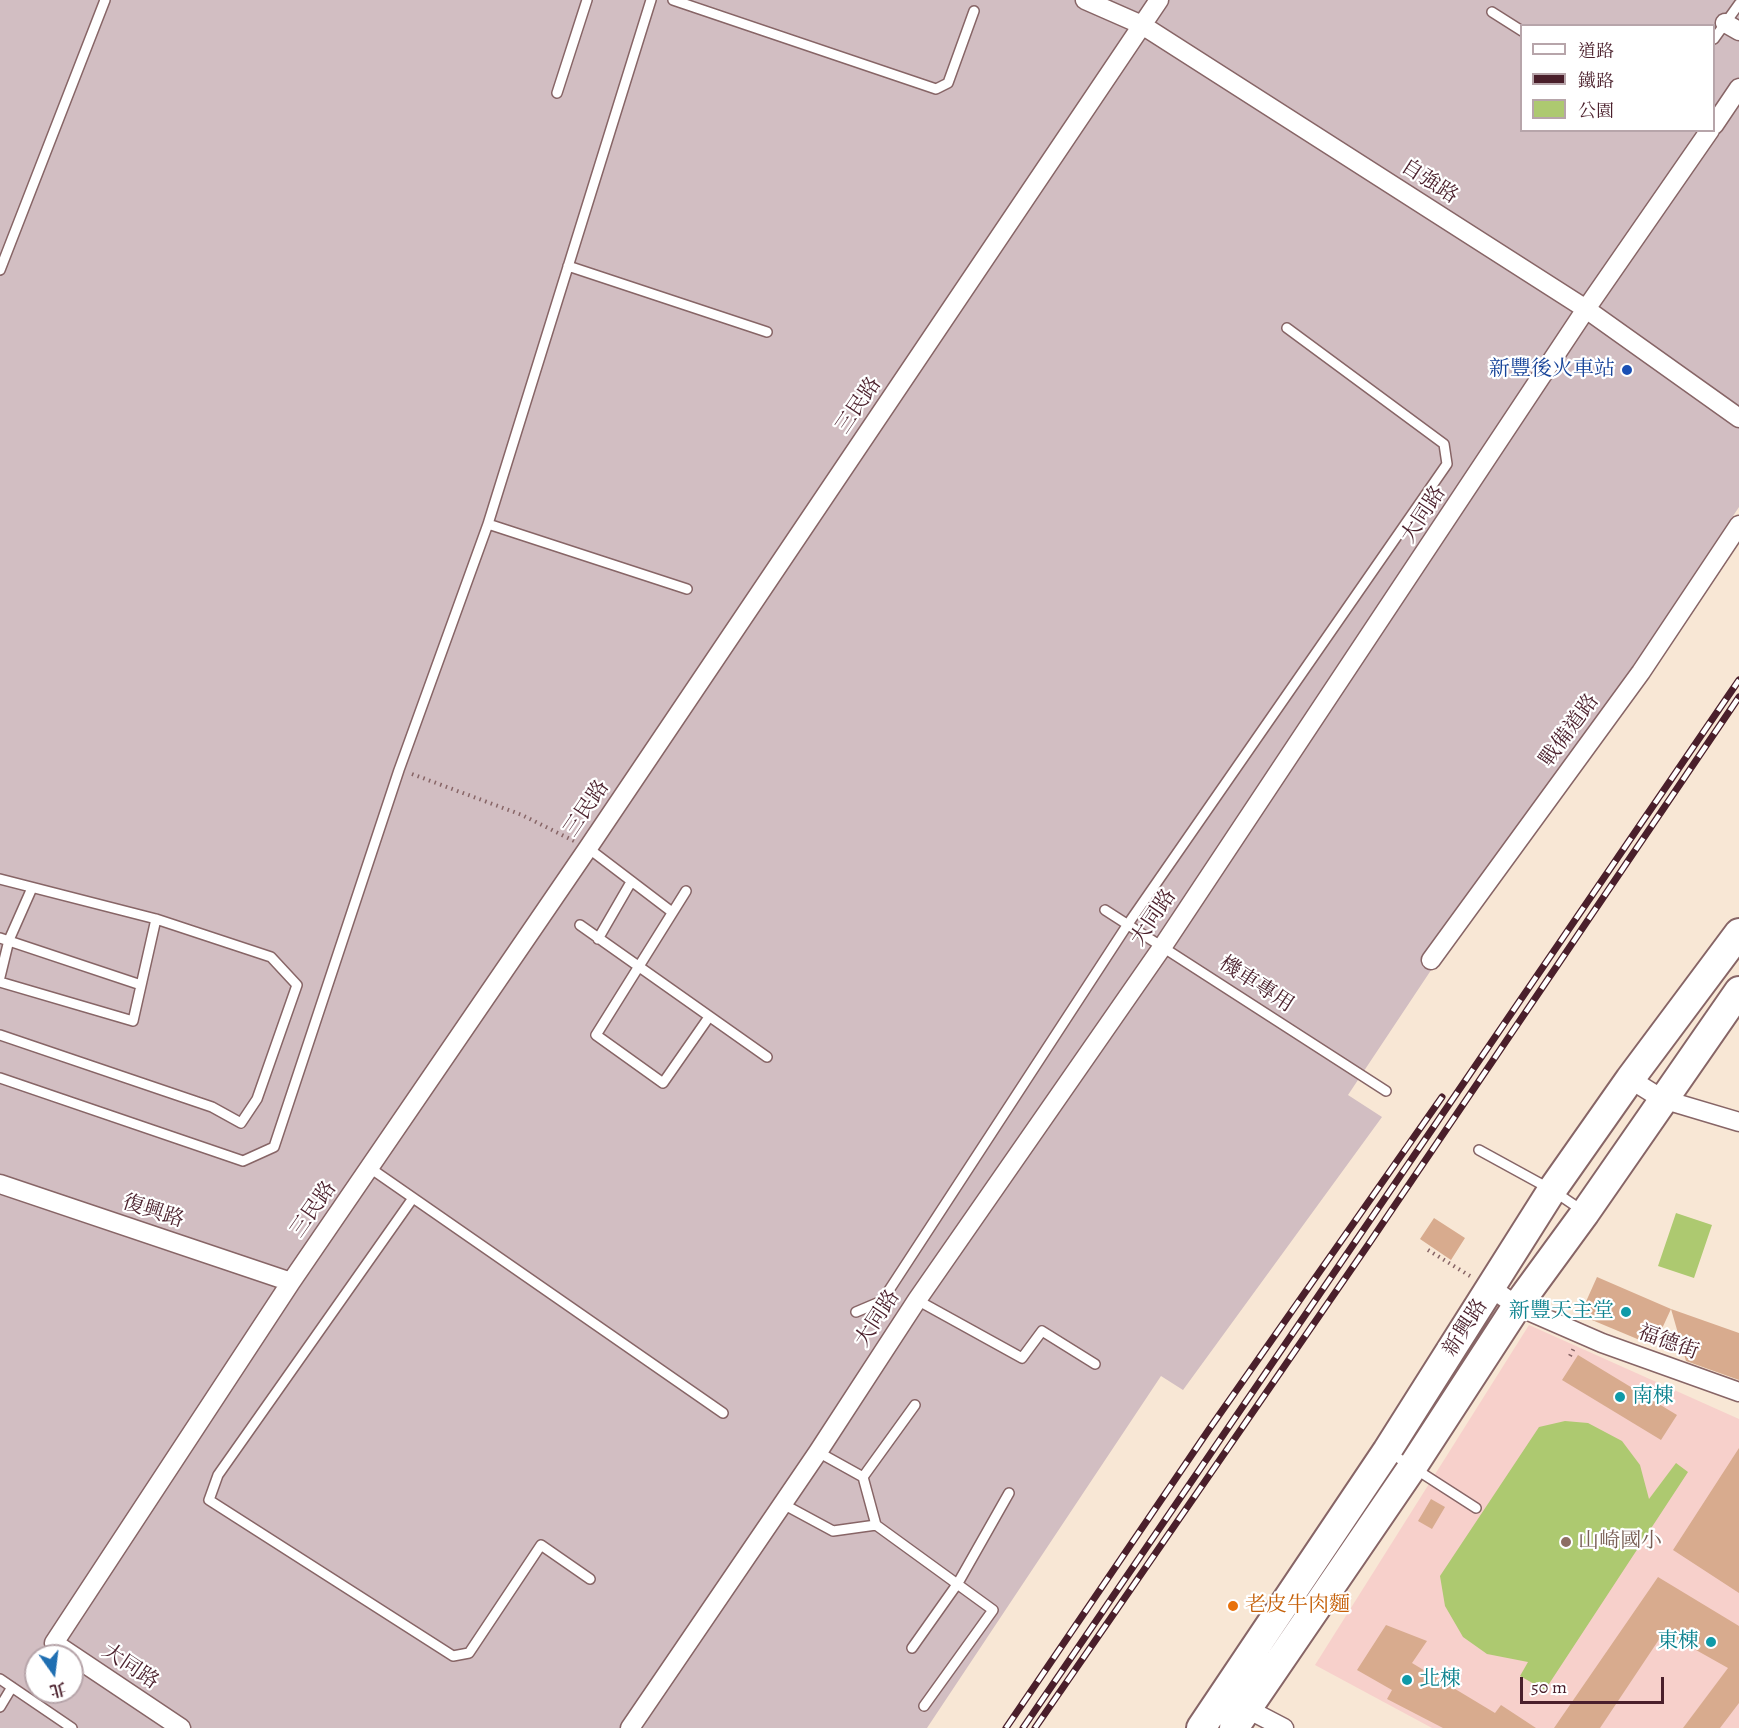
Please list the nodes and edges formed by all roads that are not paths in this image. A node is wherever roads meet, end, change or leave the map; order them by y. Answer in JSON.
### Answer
{"nodes":[{"id":1,"x":105,"y":0,"type":"edge"},
{"id":2,"x":587,"y":0,"type":"edge"},
{"id":3,"x":651,"y":0,"type":"edge"},
{"id":4,"x":673,"y":0,"type":"edge"},
{"id":5,"x":1085,"y":0,"type":"edge"},
{"id":6,"x":1159,"y":0,"type":"edge"},
{"id":7,"x":1739,"y":4,"type":"edge"},
{"id":8,"x":975,"y":11,"type":"dead end"},
{"id":9,"x":1492,"y":12,"type":"dead end"},
{"id":10,"x":1142,"y":25,"type":"junction"},
{"id":11,"x":1732,"y":27,"type":"edge"},
{"id":12,"x":1520,"y":30,"type":"edge"},
{"id":13,"x":1715,"y":38,"type":"edge"},
{"id":14,"x":1739,"y":88,"type":"edge"},
{"id":15,"x":557,"y":93,"type":"dead end"},
{"id":16,"x":1715,"y":122,"type":"edge"},
{"id":17,"x":1709,"y":132,"type":"edge"},
{"id":18,"x":568,"y":266,"type":"junction"},
{"id":19,"x":0,"y":270,"type":"edge"},
{"id":20,"x":1586,"y":309,"type":"junction"},
{"id":21,"x":1287,"y":328,"type":"dead end"},
{"id":22,"x":767,"y":332,"type":"dead end"},
{"id":23,"x":1739,"y":418,"type":"edge"},
{"id":24,"x":488,"y":524,"type":"junction"},
{"id":25,"x":1739,"y":525,"type":"edge"},
{"id":26,"x":687,"y":589,"type":"dead end"},
{"id":27,"x":588,"y":848,"type":"junction"},
{"id":28,"x":0,"y":879,"type":"edge"},
{"id":29,"x":631,"y":882,"type":"junction"},
{"id":30,"x":32,"y":888,"type":"junction"},
{"id":31,"x":686,"y":891,"type":"dead end"},
{"id":32,"x":1106,"y":910,"type":"dead end"},
{"id":33,"x":672,"y":912,"type":"junction"},
{"id":34,"x":156,"y":919,"type":"junction"},
{"id":35,"x":1128,"y":924,"type":"junction"},
{"id":36,"x":580,"y":925,"type":"dead end"},
{"id":37,"x":1739,"y":933,"type":"edge"},
{"id":38,"x":4,"y":939,"type":"edge"},
{"id":39,"x":598,"y":939,"type":"junction"},
{"id":40,"x":1162,"y":946,"type":"junction"},
{"id":41,"x":1431,"y":960,"type":"dead end"},
{"id":42,"x":636,"y":967,"type":"junction"},
{"id":43,"x":0,"y":976,"type":"edge"},
{"id":44,"x":0,"y":982,"type":"edge"},
{"id":45,"x":141,"y":985,"type":"junction"},
{"id":46,"x":1739,"y":991,"type":"edge"},
{"id":47,"x":709,"y":1017,"type":"junction"},
{"id":48,"x":0,"y":1035,"type":"edge"},
{"id":49,"x":767,"y":1057,"type":"dead end"},
{"id":50,"x":0,"y":1078,"type":"edge"},
{"id":51,"x":1630,"y":1079,"type":"junction"},
{"id":52,"x":1386,"y":1091,"type":"dead end"},
{"id":53,"x":1662,"y":1099,"type":"junction"},
{"id":54,"x":1739,"y":1122,"type":"edge"},
{"id":55,"x":1479,"y":1150,"type":"dead end"},
{"id":56,"x":370,"y":1168,"type":"junction"},
{"id":57,"x":0,"y":1184,"type":"edge"},
{"id":58,"x":1552,"y":1190,"type":"junction"},
{"id":59,"x":413,"y":1198,"type":"junction"},
{"id":60,"x":1585,"y":1213,"type":"junction"},
{"id":61,"x":291,"y":1282,"type":"junction"},
{"id":62,"x":1491,"y":1288,"type":"junction"},
{"id":63,"x":917,"y":1299,"type":"junction"},
{"id":64,"x":1517,"y":1306,"type":"junction"},
{"id":65,"x":856,"y":1312,"type":"dead end"},
{"id":66,"x":1095,"y":1364,"type":"dead end"},
{"id":67,"x":1739,"y":1392,"type":"edge"},
{"id":68,"x":915,"y":1405,"type":"dead end"},
{"id":69,"x":723,"y":1413,"type":"dead end"},
{"id":70,"x":1387,"y":1451,"type":"junction"},
{"id":71,"x":818,"y":1452,"type":"junction"},
{"id":72,"x":1411,"y":1469,"type":"junction"},
{"id":73,"x":863,"y":1477,"type":"junction"},
{"id":74,"x":1009,"y":1493,"type":"dead end"},
{"id":75,"x":783,"y":1504,"type":"junction"},
{"id":76,"x":1476,"y":1508,"type":"dead end"},
{"id":77,"x":876,"y":1525,"type":"junction"},
{"id":78,"x":591,"y":1580,"type":"dead end"},
{"id":79,"x":958,"y":1583,"type":"junction"},
{"id":80,"x":54,"y":1643,"type":"joint"},
{"id":81,"x":912,"y":1648,"type":"dead end"},
{"id":82,"x":0,"y":1679,"type":"edge"},
{"id":83,"x":12,"y":1687,"type":"junction"},
{"id":84,"x":1222,"y":1693,"type":"junction"},
{"id":85,"x":924,"y":1706,"type":"dead end"},
{"id":86,"x":0,"y":1707,"type":"edge"},
{"id":87,"x":1240,"y":1719,"type":"edge"},
{"id":88,"x":72,"y":1728,"type":"edge"},
{"id":89,"x":181,"y":1728,"type":"edge"},
{"id":90,"x":630,"y":1728,"type":"edge"},
{"id":91,"x":1201,"y":1728,"type":"edge"},
{"id":92,"x":1284,"y":1728,"type":"edge"}],
"edges":[{"from":1,"to":19,"type":"lane"},
{"from":2,"to":15,"type":"lane"},
{"from":3,"to":18,"type":"lane"},
{"from":4,"to":8,"type":"lane"},
{"from":5,"to":10,"type":"street","name":"自強路"},
{"from":6,"to":10,"type":"street","name":"三民路"},
{"from":7,"to":11,"type":"lane"},
{"from":9,"to":12,"type":"lane"},
{"from":10,"to":20,"type":"street","name":"自強路"},
{"from":10,"to":27,"type":"street","name":"三民路"},
{"from":11,"to":13,"type":"lane"},
{"from":14,"to":16,"type":"street"},
{"from":17,"to":20,"type":"street","name":"大同路"},
{"from":18,"to":22,"type":"lane"},
{"from":18,"to":24,"type":"lane"},
{"from":20,"to":23,"type":"street","name":"自強路"},
{"from":20,"to":40,"type":"street","name":"大同路"},
{"from":21,"to":35,"type":"lane"},
{"from":24,"to":26,"type":"lane"},
{"from":24,"to":50,"type":"lane"},
{"from":25,"to":41,"type":"street","name":"戰備道路"},
{"from":27,"to":29,"type":"lane"},
{"from":27,"to":56,"type":"street","name":"三民路"},
{"from":28,"to":30,"type":"lane"},
{"from":29,"to":33,"type":"lane"},
{"from":29,"to":39,"type":"lane"},
{"from":30,"to":34,"type":"lane"},
{"from":30,"to":38,"type":"lane"},
{"from":31,"to":33,"type":"lane"},
{"from":32,"to":35,"type":"lane","name":"機車專用"},
{"from":33,"to":42,"type":"lane"},
{"from":34,"to":45,"type":"lane"},
{"from":34,"to":48,"type":"lane"},
{"from":35,"to":40,"type":"lane","name":"機車專用"},
{"from":35,"to":65,"type":"lane"},
{"from":36,"to":39,"type":"lane"},
{"from":37,"to":51,"type":"main road","name":"新興路"},
{"from":38,"to":43,"type":"lane"},
{"from":38,"to":45,"type":"lane"},
{"from":39,"to":42,"type":"lane"},
{"from":40,"to":52,"type":"lane","name":"機車專用"},
{"from":40,"to":63,"type":"street","name":"大同路"},
{"from":42,"to":47,"type":"lane"},
{"from":42,"to":47,"type":"lane"},
{"from":44,"to":45,"type":"lane"},
{"from":46,"to":53,"type":"main road","name":"新興路"},
{"from":47,"to":49,"type":"lane"},
{"from":51,"to":53,"type":"street"},
{"from":51,"to":58,"type":"main road","name":"新興路"},
{"from":53,"to":54,"type":"street"},
{"from":53,"to":60,"type":"main road","name":"新興路"},
{"from":55,"to":58,"type":"lane"},
{"from":56,"to":59,"type":"lane"},
{"from":56,"to":61,"type":"street","name":"三民路"},
{"from":57,"to":61,"type":"street","name":"復興路"},
{"from":58,"to":60,"type":"lane"},
{"from":58,"to":62,"type":"main road","name":"新興路"},
{"from":59,"to":69,"type":"lane"},
{"from":59,"to":78,"type":"lane"},
{"from":60,"to":64,"type":"main road","name":"新興路"},
{"from":61,"to":80,"type":"street","name":"三民路"},
{"from":62,"to":64,"type":"street","name":"福德街"},
{"from":62,"to":70,"type":"main road","name":"新興路"},
{"from":63,"to":66,"type":"lane"},
{"from":63,"to":71,"type":"street","name":"大同路"},
{"from":64,"to":67,"type":"street","name":"福德街"},
{"from":64,"to":72,"type":"main road","name":"新興路"},
{"from":68,"to":73,"type":"lane"},
{"from":70,"to":72,"type":"lane"},
{"from":70,"to":84,"type":"main road","name":"新興路"},
{"from":71,"to":73,"type":"lane"},
{"from":71,"to":75,"type":"street","name":"大同路"},
{"from":72,"to":76,"type":"lane"},
{"from":72,"to":87,"type":"main road","name":"新興路"},
{"from":73,"to":77,"type":"lane"},
{"from":74,"to":79,"type":"lane"},
{"from":75,"to":77,"type":"lane"},
{"from":75,"to":90,"type":"street","name":"大同路"},
{"from":77,"to":79,"type":"lane"},
{"from":79,"to":81,"type":"lane"},
{"from":79,"to":85,"type":"lane"},
{"from":80,"to":89,"type":"street","name":"大同路"},
{"from":82,"to":83,"type":"lane"},
{"from":83,"to":86,"type":"lane"},
{"from":83,"to":88,"type":"lane"},
{"from":84,"to":87,"type":"street"},
{"from":84,"to":91,"type":"main road","name":"新興路"},
{"from":87,"to":92,"type":"street"}]}
